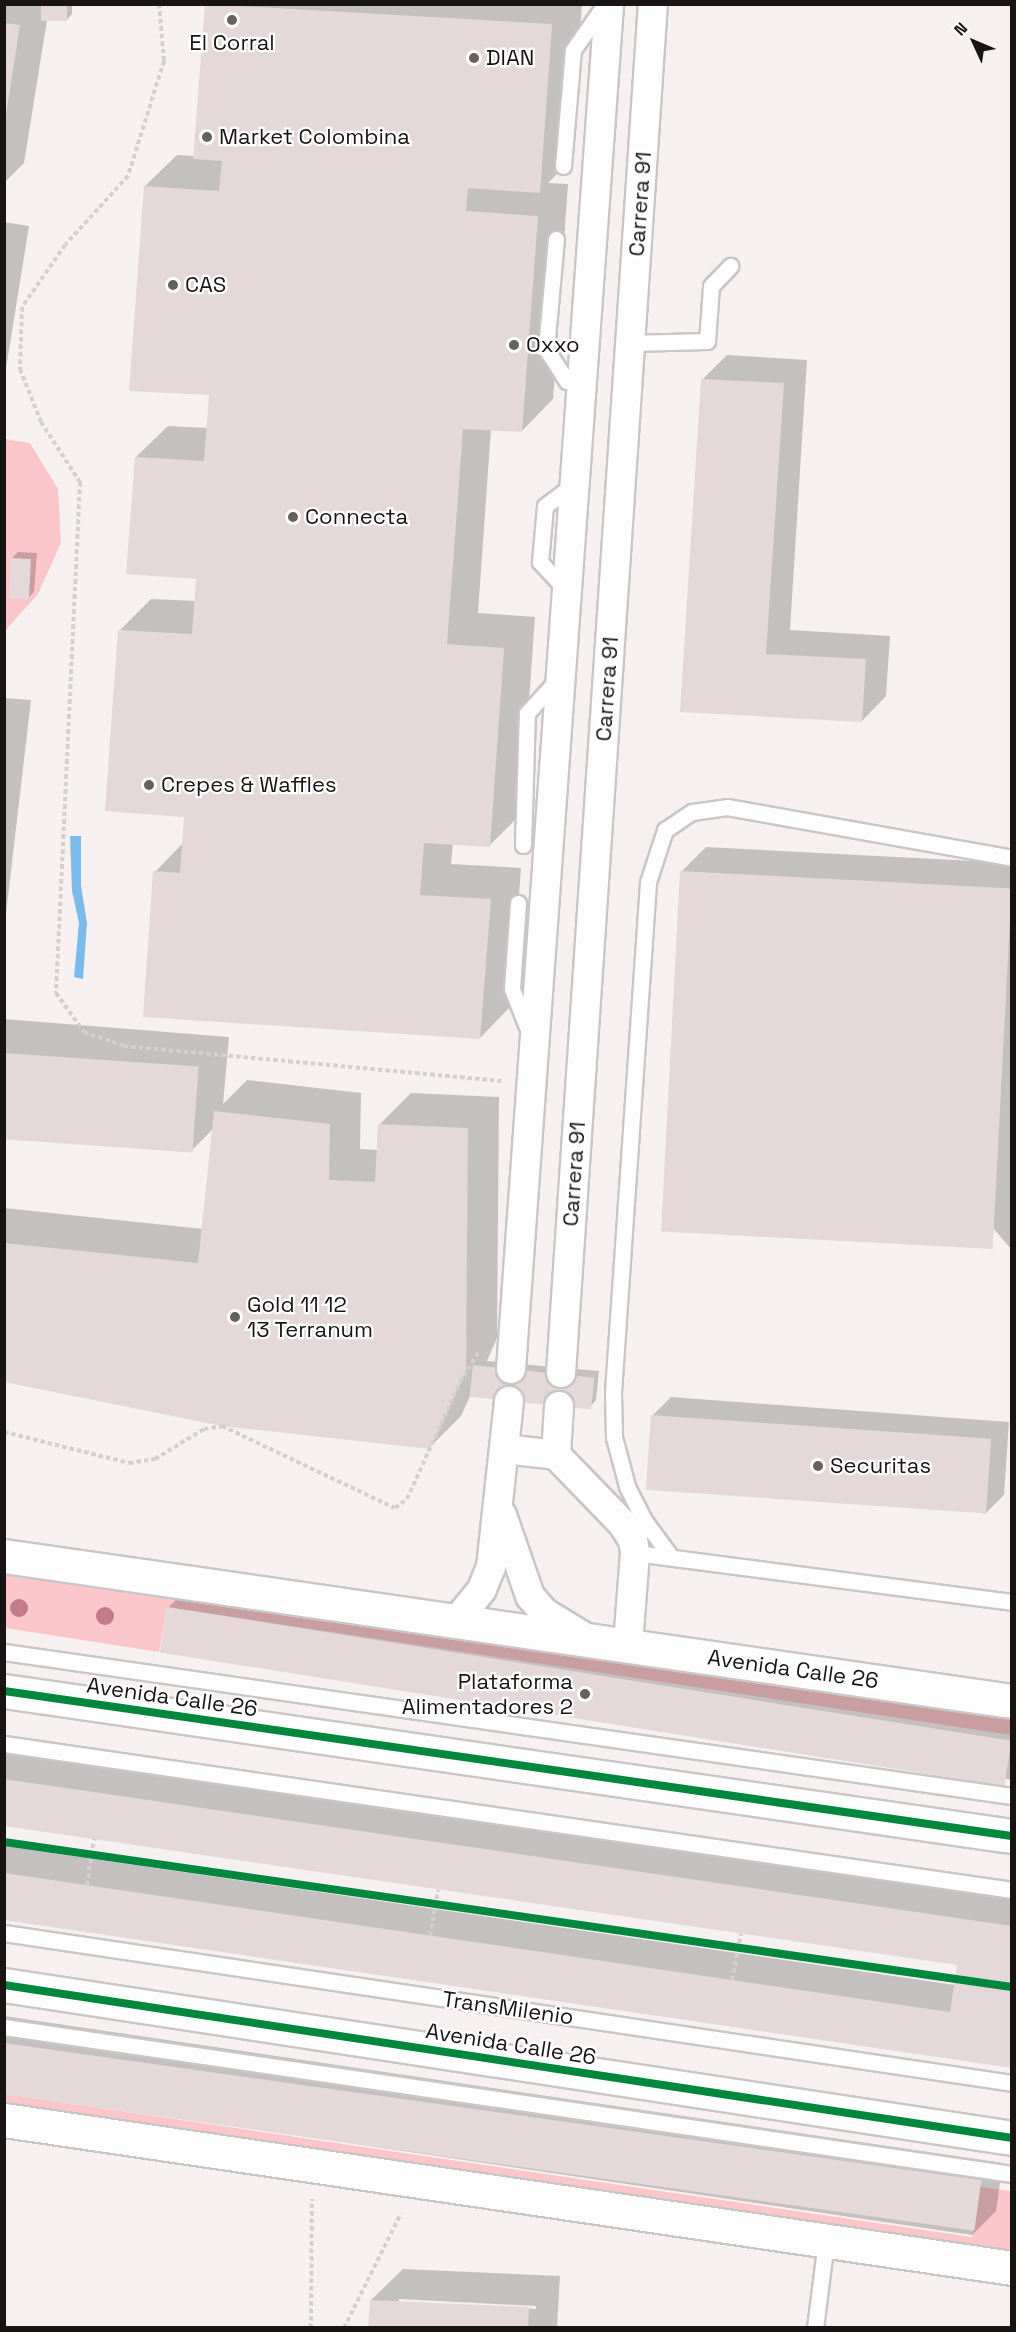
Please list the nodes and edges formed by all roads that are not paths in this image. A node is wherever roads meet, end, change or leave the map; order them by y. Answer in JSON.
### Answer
{"nodes":[{"id":1,"x":653,"y":4,"type":"edge"},
{"id":2,"x":609,"y":9,"type":"edge"},
{"id":3,"x":563,"y":166,"type":"dead end"},
{"id":4,"x":555,"y":239,"type":"dead end"},
{"id":5,"x":730,"y":266,"type":"dead end"},
{"id":6,"x":630,"y":343,"type":"junction"},
{"id":7,"x":582,"y":384,"type":"junction"},
{"id":8,"x":561,"y":675,"type":"junction"},
{"id":9,"x":523,"y":845,"type":"dead end"},
{"id":10,"x":1011,"y":858,"type":"edge"},
{"id":11,"x":518,"y":903,"type":"dead end"},
{"id":12,"x":534,"y":1046,"type":"junction"},
{"id":13,"x":511,"y":1369,"type":"dead end"},
{"id":14,"x":561,"y":1373,"type":"dead end"},
{"id":15,"x":509,"y":1401,"type":"dead end"},
{"id":16,"x":559,"y":1406,"type":"dead end"},
{"id":17,"x":505,"y":1449,"type":"junction"},
{"id":18,"x":556,"y":1455,"type":"junction"},
{"id":19,"x":500,"y":1507,"type":"junction"},
{"id":20,"x":635,"y":1553,"type":"junction"},
{"id":21,"x":4,"y":1556,"type":"edge"},
{"id":22,"x":671,"y":1557,"type":"junction"},
{"id":23,"x":1011,"y":1602,"type":"edge"},
{"id":24,"x":458,"y":1619,"type":"junction"},
{"id":25,"x":586,"y":1638,"type":"junction"},
{"id":26,"x":628,"y":1644,"type":"junction"},
{"id":27,"x":4,"y":1652,"type":"edge"},
{"id":28,"x":4,"y":1691,"type":"edge"},
{"id":29,"x":1011,"y":1701,"type":"edge"},
{"id":30,"x":4,"y":1744,"type":"edge"},
{"id":31,"x":1011,"y":1796,"type":"edge"},
{"id":32,"x":1011,"y":1836,"type":"edge"},
{"id":33,"x":1011,"y":1890,"type":"edge"},
{"id":34,"x":4,"y":1933,"type":"edge"},
{"id":35,"x":4,"y":1985,"type":"edge"},
{"id":36,"x":4,"y":2027,"type":"edge"},
{"id":37,"x":1011,"y":2083,"type":"edge"},
{"id":38,"x":4,"y":2120,"type":"edge"},
{"id":39,"x":1011,"y":2138,"type":"edge"},
{"id":40,"x":1011,"y":2174,"type":"edge"},
{"id":41,"x":826,"y":2241,"type":"junction"},
{"id":42,"x":1011,"y":2268,"type":"edge"},
{"id":43,"x":815,"y":2328,"type":"edge"}],
"edges":[{"from":1,"to":6,"type":"street","name":"Carrera 91"},
{"from":2,"to":3,"type":"lane"},
{"from":2,"to":7,"type":"street","name":"Carrera 91"},
{"from":4,"to":7,"type":"lane"},
{"from":5,"to":6,"type":"lane"},
{"from":6,"to":14,"type":"street","name":"Carrera 91"},
{"from":7,"to":8,"type":"street","name":"Carrera 91"},
{"from":8,"to":9,"type":"lane"},
{"from":8,"to":12,"type":"street","name":"Carrera 91"},
{"from":10,"to":22,"type":"lane"},
{"from":11,"to":12,"type":"lane"},
{"from":12,"to":13,"type":"street","name":"Carrera 91"},
{"from":15,"to":17,"type":"street"},
{"from":16,"to":18,"type":"street"},
{"from":17,"to":18,"type":"street"},
{"from":17,"to":19,"type":"street"},
{"from":18,"to":20,"type":"street"},
{"from":19,"to":24,"type":"street"},
{"from":19,"to":25,"type":"street"},
{"from":20,"to":22,"type":"lane"},
{"from":20,"to":26,"type":"street"},
{"from":21,"to":24,"type":"main road","name":"Avenida Calle 26"},
{"from":22,"to":23,"type":"lane"},
{"from":24,"to":25,"type":"main road","name":"Avenida Calle 26"},
{"from":25,"to":26,"type":"main road","name":"Avenida Calle 26"},
{"from":26,"to":29,"type":"main road","name":"Avenida Calle 26"},
{"from":27,"to":31,"type":"lane"},
{"from":28,"to":32,"type":"main road","name":"Avenida Calle 26"},
{"from":30,"to":33,"type":"lane"},
{"from":34,"to":37,"type":"lane","name":"TransMilenio"},
{"from":35,"to":39,"type":"main road","name":"Avenida Calle 26"},
{"from":36,"to":40,"type":"lane"},
{"from":38,"to":41,"type":"main road"},
{"from":41,"to":42,"type":"main road"},
{"from":41,"to":43,"type":"lane"}]}
